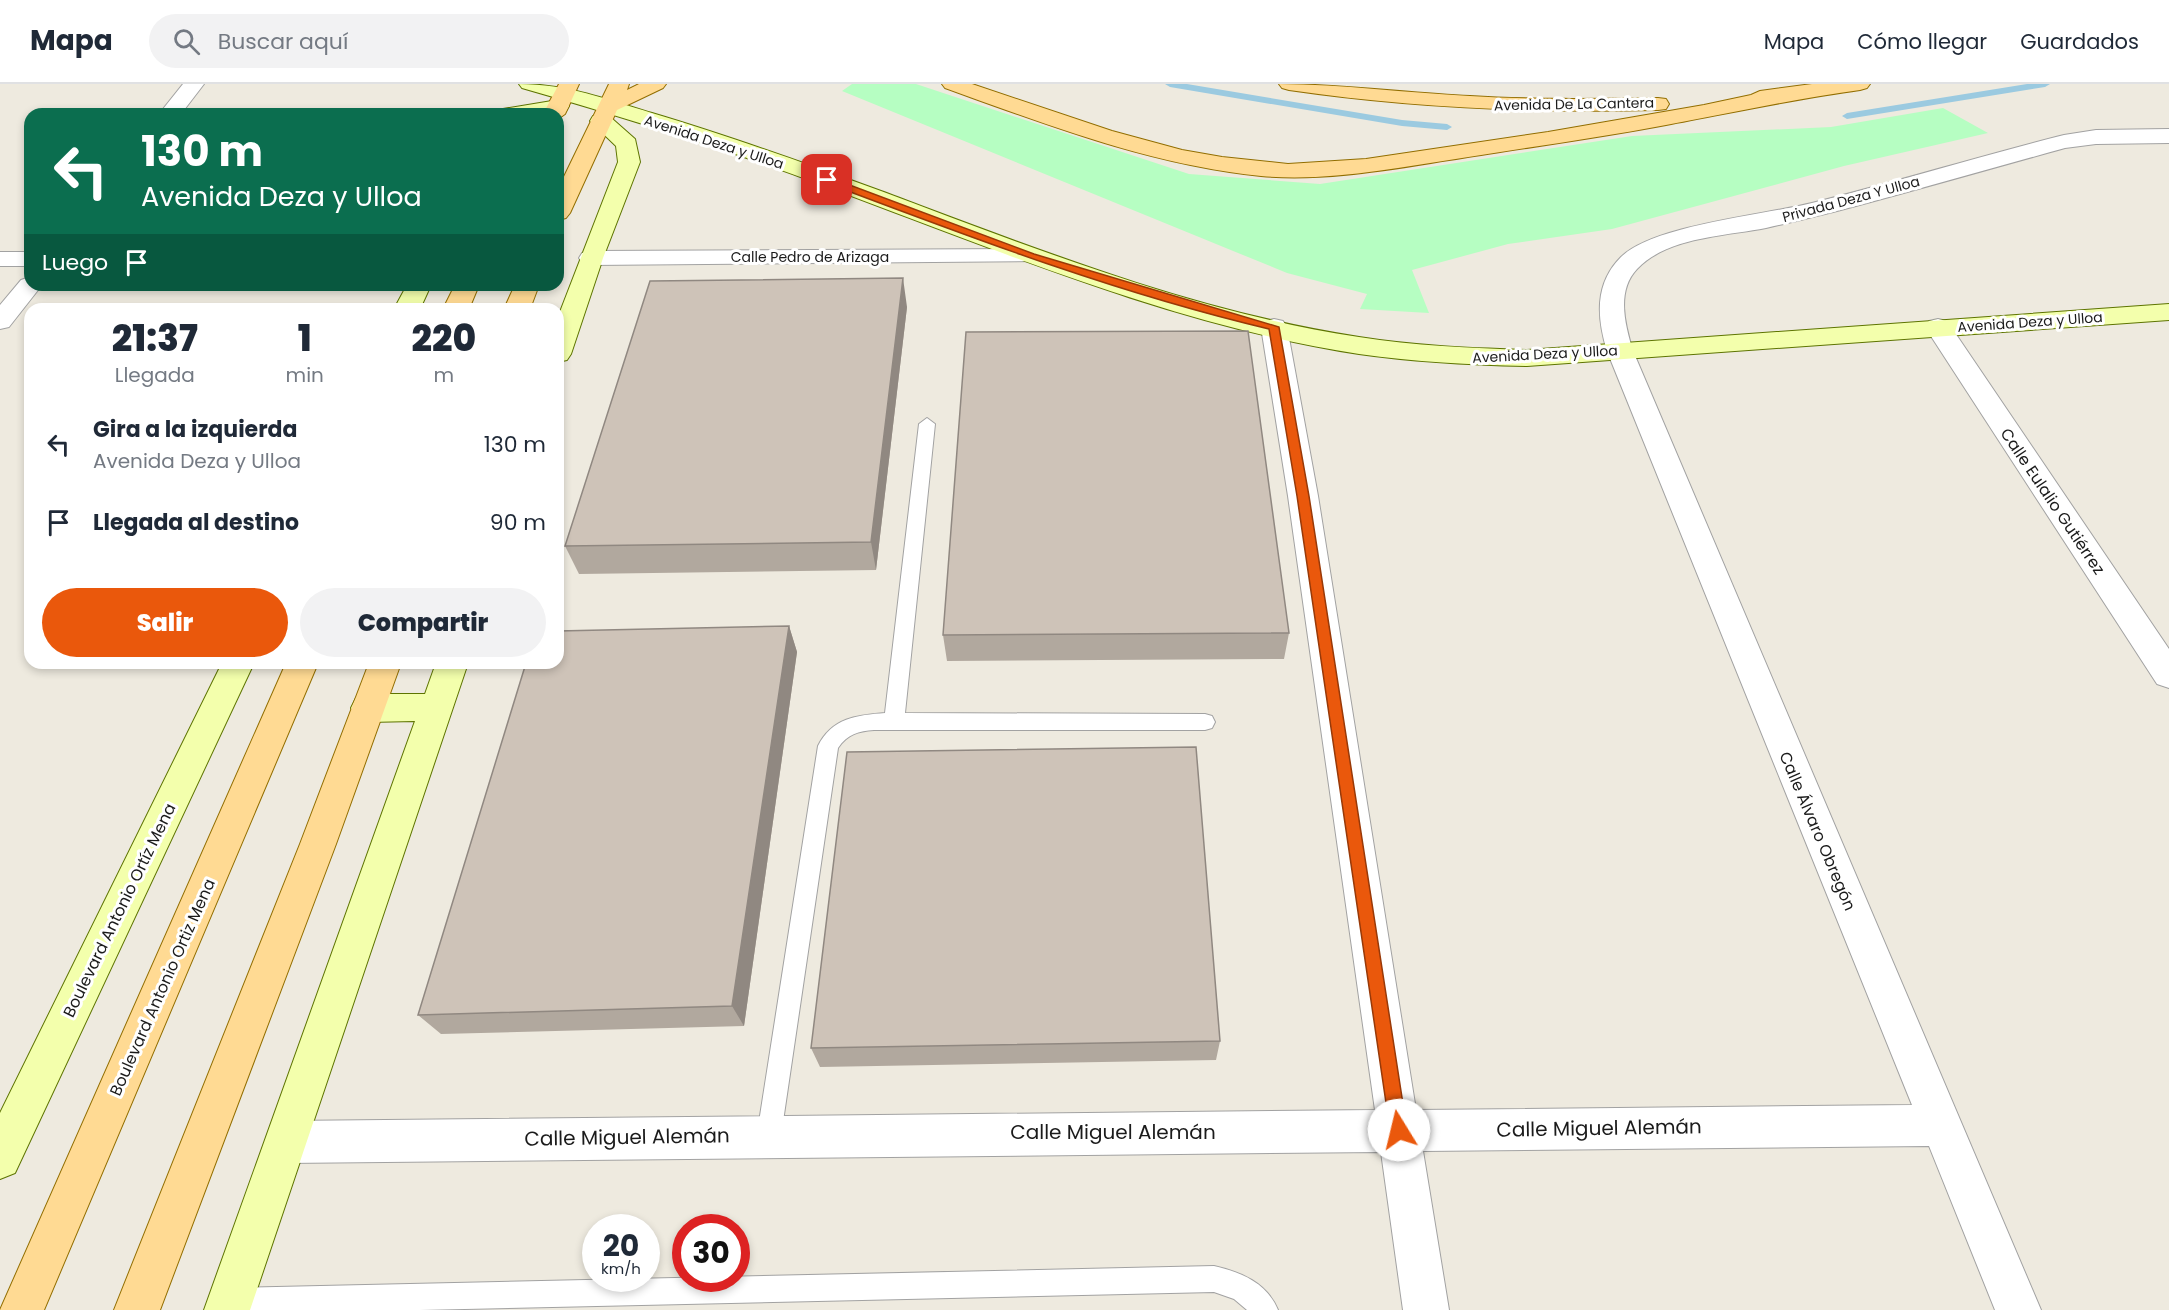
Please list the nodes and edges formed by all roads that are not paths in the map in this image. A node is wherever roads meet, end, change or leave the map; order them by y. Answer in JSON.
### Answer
{"nodes":[{"id":1,"x":194,"y":84,"type":"edge"},
{"id":2,"x":529,"y":84,"type":"edge"},
{"id":3,"x":619,"y":84,"type":"edge"},
{"id":4,"x":656,"y":84,"type":"edge"},
{"id":5,"x":952,"y":84,"type":"edge"},
{"id":6,"x":1289,"y":84,"type":"edge"},
{"id":7,"x":1860,"y":84,"type":"edge"},
{"id":8,"x":1782,"y":95,"type":"junction"},
{"id":9,"x":561,"y":99,"type":"edge"},
{"id":10,"x":175,"y":108,"type":"edge"},
{"id":11,"x":531,"y":108,"type":"edge"},
{"id":12,"x":604,"y":114,"type":"junction"},
{"id":13,"x":2169,"y":136,"type":"edge"},
{"id":14,"x":564,"y":200,"type":"edge"},
{"id":15,"x":1030,"y":256,"type":"junction"},
{"id":16,"x":591,"y":258,"type":"junction"},
{"id":17,"x":0,"y":259,"type":"edge"},
{"id":18,"x":24,"y":259,"type":"edge"},
{"id":19,"x":25,"y":291,"type":"edge"},
{"id":20,"x":2169,"y":312,"type":"edge"},
{"id":21,"x":0,"y":321,"type":"edge"},
{"id":22,"x":1274,"y":327,"type":"junction"},
{"id":23,"x":1938,"y":327,"type":"junction"},
{"id":24,"x":564,"y":337,"type":"edge"},
{"id":25,"x":1620,"y":351,"type":"junction"},
{"id":26,"x":927,"y":424,"type":"dead end"},
{"id":27,"x":234,"y":669,"type":"edge"},
{"id":28,"x":299,"y":669,"type":"edge"},
{"id":29,"x":383,"y":669,"type":"edge"},
{"id":30,"x":450,"y":669,"type":"edge"},
{"id":31,"x":2169,"y":675,"type":"edge"},
{"id":32,"x":436,"y":707,"type":"junction"},
{"id":33,"x":368,"y":708,"type":"junction"},
{"id":34,"x":894,"y":721,"type":"junction"},
{"id":35,"x":1205,"y":722,"type":"dead end"},
{"id":36,"x":1941,"y":1125,"type":"junction"},
{"id":37,"x":1399,"y":1130,"type":"junction"},
{"id":38,"x":769,"y":1135,"type":"junction"},
{"id":39,"x":286,"y":1142,"type":"junction"},
{"id":40,"x":0,"y":1158,"type":"edge"},
{"id":41,"x":229,"y":1306,"type":"edge"},
{"id":42,"x":21,"y":1310,"type":"edge"},
{"id":43,"x":137,"y":1310,"type":"edge"},
{"id":44,"x":1265,"y":1310,"type":"edge"},
{"id":45,"x":1426,"y":1310,"type":"edge"},
{"id":46,"x":2018,"y":1310,"type":"edge"}],
"edges":[{"from":1,"to":10,"type":"street"},
{"from":2,"to":9,"type":"street","name":"Avenida Deza y Ulloa"},
{"from":3,"to":12,"type":"main road"},
{"from":4,"to":12,"type":"main road"},
{"from":5,"to":8,"type":"main road"},
{"from":6,"to":8,"type":"main road","name":"Avenida De La Cantera"},
{"from":7,"to":8,"type":"main road","name":"Avenida De La Cantera"},
{"from":9,"to":11,"type":"street"},
{"from":9,"to":12,"type":"street","name":"Avenida Deza y Ulloa"},
{"from":12,"to":14,"type":"main road"},
{"from":12,"to":15,"type":"street","name":"Avenida Deza y Ulloa"},
{"from":12,"to":16,"type":"street"},
{"from":13,"to":25,"type":"street","name":"Privada Deza Y Ulloa"},
{"from":15,"to":16,"type":"street","name":"Calle Pedro de Arizaga"},
{"from":15,"to":22,"type":"street","name":"Avenida Deza y Ulloa"},
{"from":16,"to":24,"type":"street"},
{"from":17,"to":18,"type":"street"},
{"from":19,"to":21,"type":"street"},
{"from":20,"to":23,"type":"street","name":"Avenida Deza y Ulloa"},
{"from":22,"to":25,"type":"street","name":"Avenida Deza y Ulloa"},
{"from":22,"to":37,"type":"street"},
{"from":23,"to":25,"type":"street","name":"Avenida Deza y Ulloa"},
{"from":23,"to":31,"type":"street","name":"Calle Eulalio Gutiérrez"},
{"from":25,"to":36,"type":"street","name":"Calle Álvaro Obregón"},
{"from":26,"to":34,"type":"lane"},
{"from":27,"to":40,"type":"street","name":"Boulevard Antonio Ortíz Mena"},
{"from":28,"to":42,"type":"main road","name":"Boulevard Antonio Ortiz Mena"},
{"from":29,"to":33,"type":"main road"},
{"from":30,"to":32,"type":"street"},
{"from":32,"to":33,"type":"street"},
{"from":32,"to":39,"type":"street"},
{"from":33,"to":43,"type":"main road"},
{"from":34,"to":35,"type":"lane"},
{"from":34,"to":38,"type":"lane"},
{"from":36,"to":37,"type":"street","name":"Calle Miguel Alemán"},
{"from":36,"to":46,"type":"street","name":"Calle Álvaro Obregón"},
{"from":37,"to":38,"type":"street","name":"Calle Miguel Alemán"},
{"from":37,"to":45,"type":"street"},
{"from":38,"to":39,"type":"street","name":"Calle Miguel Alemán"},
{"from":39,"to":41,"type":"street"},
{"from":41,"to":44,"type":"lane"}]}
